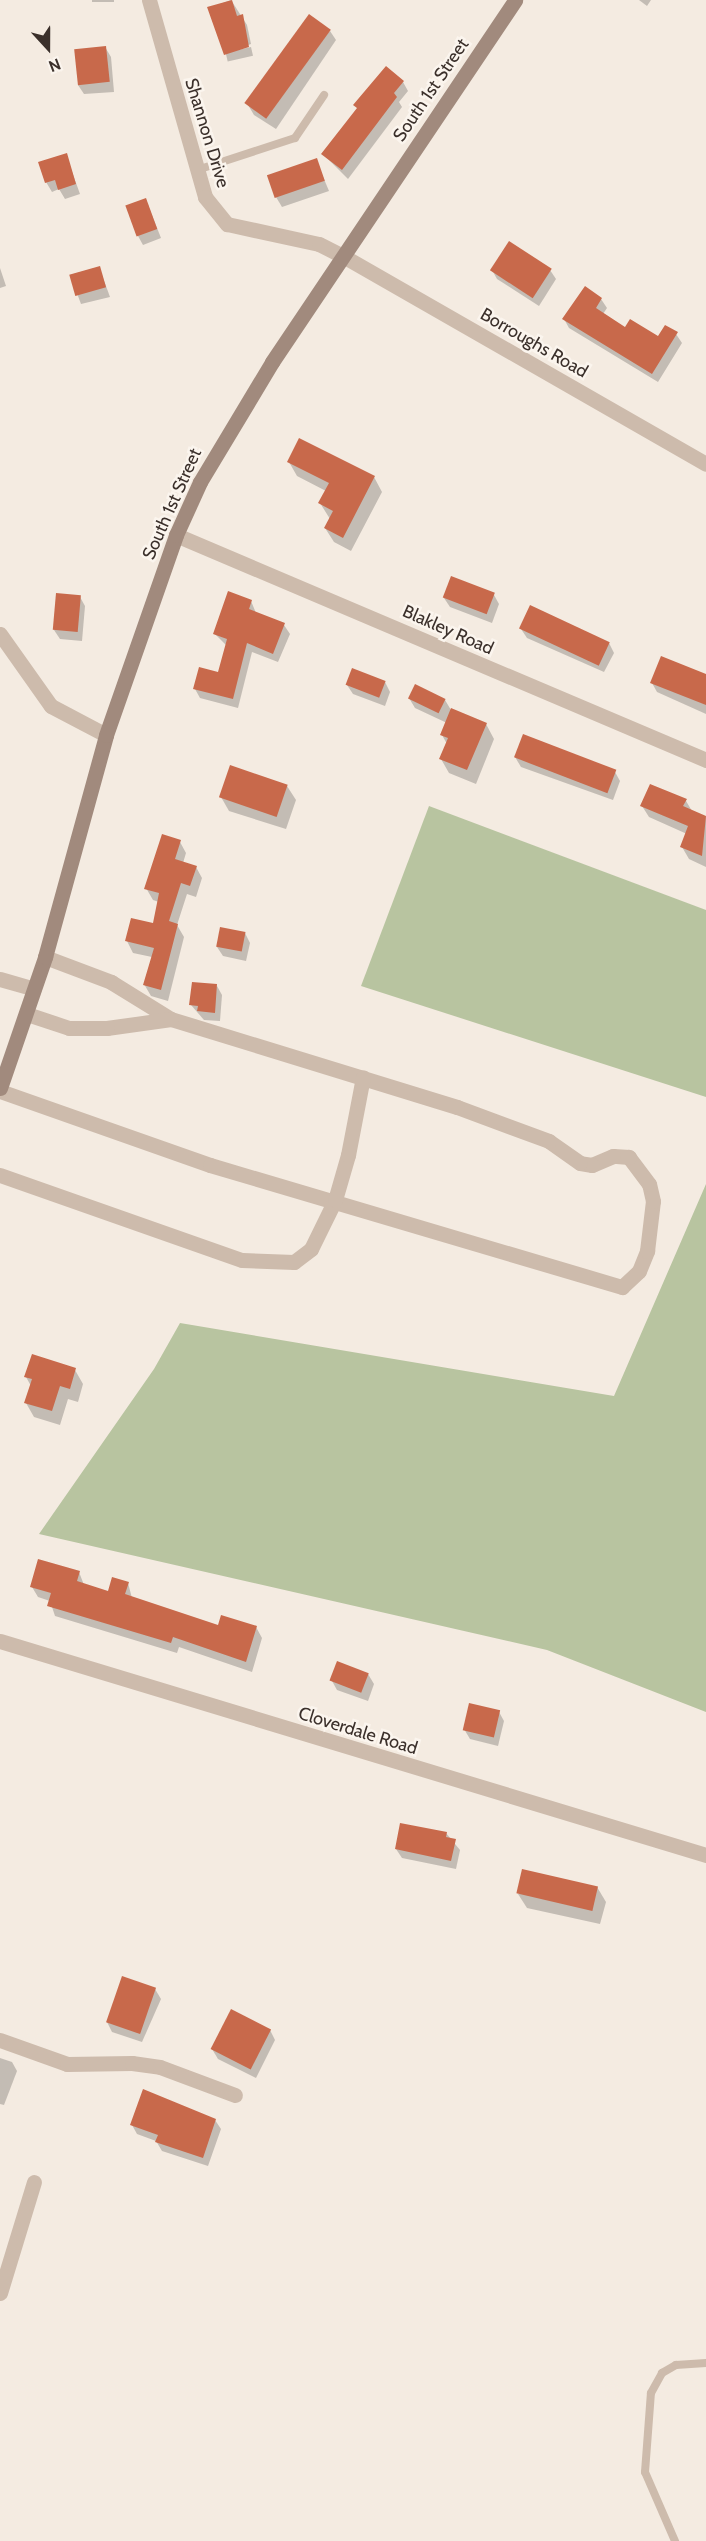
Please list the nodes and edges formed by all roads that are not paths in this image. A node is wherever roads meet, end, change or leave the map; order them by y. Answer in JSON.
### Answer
{"nodes":[{"id":1,"x":149,"y":0,"type":"edge"},
{"id":2,"x":515,"y":0,"type":"edge"},
{"id":3,"x":324,"y":95,"type":"dead end"},
{"id":4,"x":197,"y":170,"type":"junction"},
{"id":5,"x":343,"y":255,"type":"junction"},
{"id":6,"x":706,"y":464,"type":"edge"},
{"id":7,"x":176,"y":534,"type":"junction"},
{"id":8,"x":0,"y":634,"type":"edge"},
{"id":9,"x":106,"y":735,"type":"junction"},
{"id":10,"x":706,"y":760,"type":"edge"},
{"id":11,"x":45,"y":957,"type":"junction"},
{"id":12,"x":0,"y":979,"type":"edge"},
{"id":13,"x":34,"y":989,"type":"junction"},
{"id":14,"x":27,"y":1014,"type":"junction"},
{"id":15,"x":171,"y":1018,"type":"junction"},
{"id":16,"x":363,"y":1077,"type":"junction"},
{"id":17,"x":0,"y":1089,"type":"edge"},
{"id":18,"x":0,"y":1175,"type":"edge"},
{"id":19,"x":335,"y":1200,"type":"junction"},
{"id":20,"x":0,"y":1641,"type":"edge"},
{"id":21,"x":706,"y":1855,"type":"edge"},
{"id":22,"x":0,"y":2040,"type":"edge"},
{"id":23,"x":235,"y":2095,"type":"dead end"},
{"id":24,"x":34,"y":2182,"type":"dead end"},
{"id":25,"x":4,"y":2260,"type":"edge"},
{"id":26,"x":0,"y":2293,"type":"edge"},
{"id":27,"x":706,"y":2363,"type":"edge"},
{"id":28,"x":675,"y":2541,"type":"edge"}],
"edges":[{"from":1,"to":4,"type":"street","name":"Shannon Drive"},
{"from":2,"to":5,"type":"main road","name":"South 1st Street"},
{"from":3,"to":4,"type":"lane"},
{"from":4,"to":5,"type":"street","name":"Shannon Drive"},
{"from":5,"to":6,"type":"street","name":"Borroughs Road"},
{"from":5,"to":7,"type":"main road","name":"South 1st Street"},
{"from":7,"to":9,"type":"main road","name":"South 1st Street"},
{"from":7,"to":10,"type":"street","name":"Blakley Road"},
{"from":8,"to":9,"type":"street"},
{"from":9,"to":11,"type":"main road","name":"South 1st Street"},
{"from":11,"to":13,"type":"main road","name":"South 1st Street"},
{"from":11,"to":15,"type":"street"},
{"from":12,"to":13,"type":"street"},
{"from":13,"to":14,"type":"main road","name":"South 1st Street"},
{"from":14,"to":15,"type":"street"},
{"from":14,"to":17,"type":"main road","name":"South 1st Street"},
{"from":15,"to":16,"type":"street"},
{"from":16,"to":19,"type":"street"},
{"from":16,"to":19,"type":"street"},
{"from":17,"to":19,"type":"street"},
{"from":18,"to":19,"type":"street"},
{"from":20,"to":21,"type":"street","name":"Cloverdale Road"},
{"from":22,"to":23,"type":"street"},
{"from":24,"to":25,"type":"street"},
{"from":25,"to":26,"type":"street"},
{"from":27,"to":28,"type":"lane"}]}
